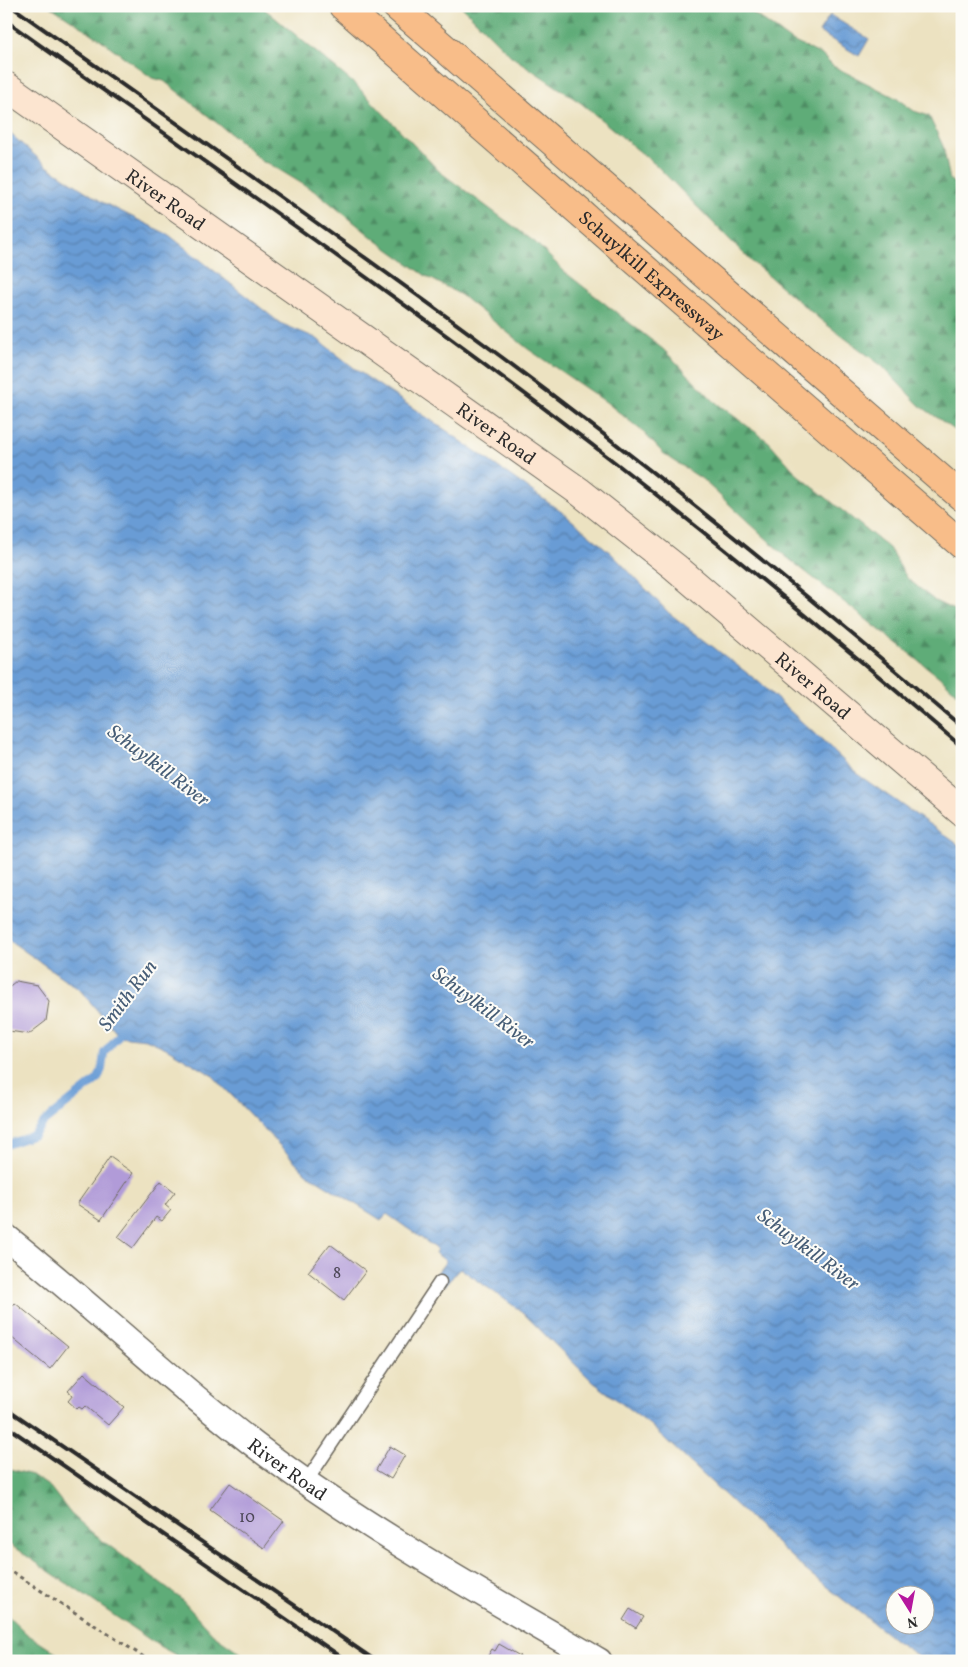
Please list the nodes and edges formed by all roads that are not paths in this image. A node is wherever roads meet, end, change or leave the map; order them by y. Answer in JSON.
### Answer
{"nodes":[{"id":1,"x":342,"y":6,"type":"edge"},
{"id":2,"x":396,"y":6,"type":"edge"},
{"id":3,"x":6,"y":86,"type":"edge"},
{"id":4,"x":962,"y":497,"type":"edge"},
{"id":5,"x":962,"y":545,"type":"edge"},
{"id":6,"x":962,"y":812,"type":"edge"},
{"id":7,"x":6,"y":1237,"type":"edge"},
{"id":8,"x":440,"y":1282,"type":"dead end"},
{"id":9,"x":306,"y":1482,"type":"junction"},
{"id":10,"x":599,"y":1661,"type":"edge"}],
"edges":[{"from":1,"to":5,"type":"highway","name":"Schuylkill Expressway"},
{"from":2,"to":4,"type":"highway","name":"Schuylkill Expressway"},
{"from":3,"to":6,"type":"street","name":"River Road"},
{"from":7,"to":9,"type":"street","name":"River Road"},
{"from":8,"to":9,"type":"lane"},
{"from":9,"to":10,"type":"street","name":"River Road"}]}
